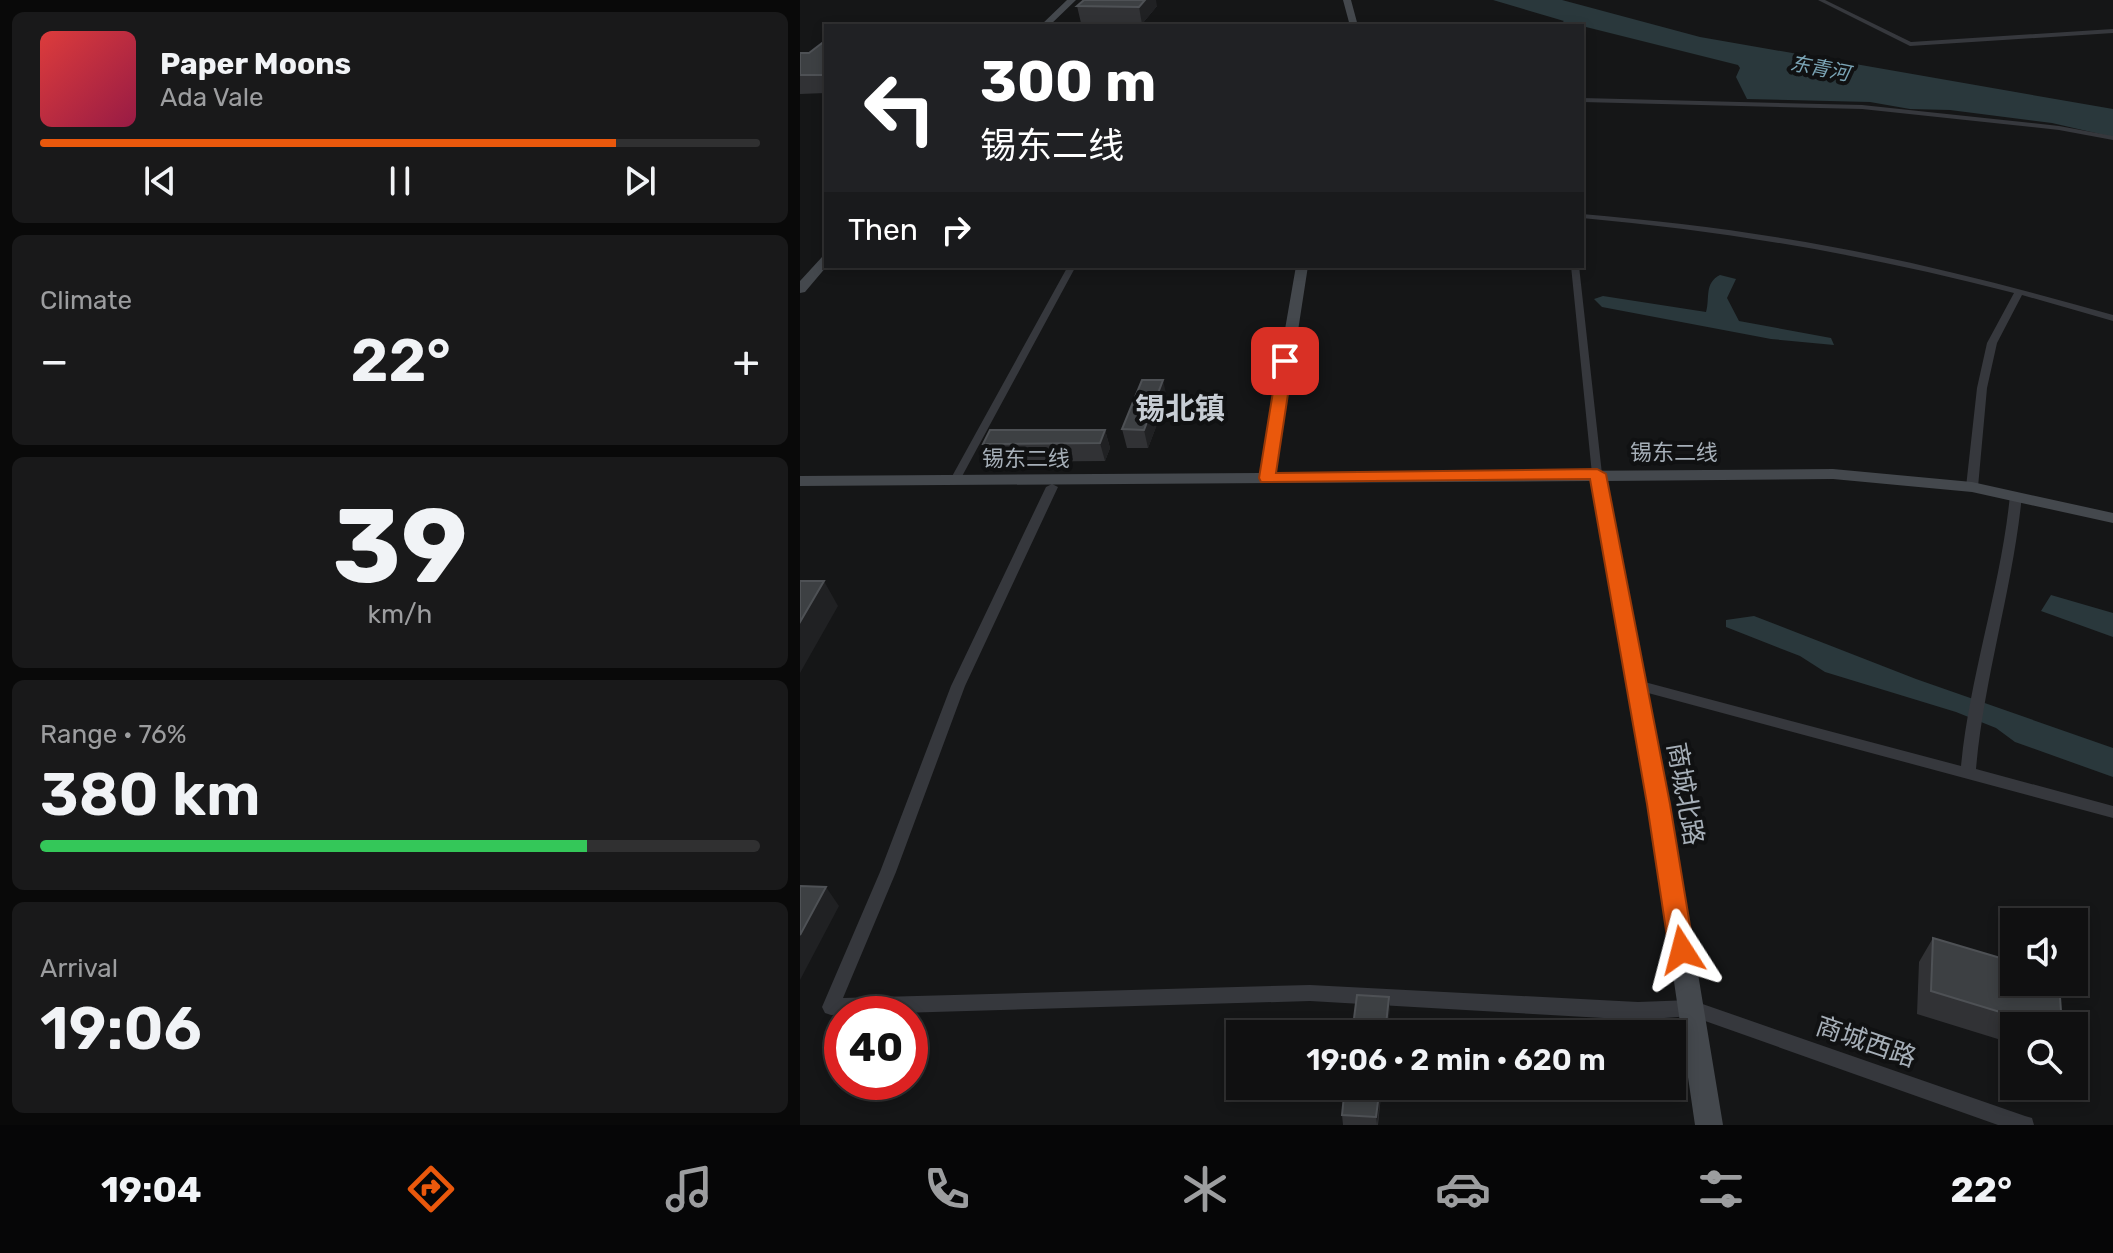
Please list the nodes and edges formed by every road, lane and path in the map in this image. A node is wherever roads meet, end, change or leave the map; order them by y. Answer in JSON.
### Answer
{"nodes":[{"id":1,"x":1072,"y":0,"type":"edge"},
{"id":2,"x":1347,"y":0,"type":"edge"},
{"id":3,"x":1821,"y":0,"type":"edge"},
{"id":4,"x":1046,"y":24,"type":"edge"},
{"id":5,"x":1353,"y":24,"type":"edge"},
{"id":6,"x":2113,"y":31,"type":"edge"},
{"id":7,"x":1584,"y":100,"type":"edge"},
{"id":8,"x":2113,"y":138,"type":"edge"},
{"id":9,"x":1584,"y":216,"type":"edge"},
{"id":10,"x":824,"y":262,"type":"edge"},
{"id":11,"x":1071,"y":268,"type":"edge"},
{"id":12,"x":1302,"y":268,"type":"edge"},
{"id":13,"x":1575,"y":268,"type":"edge"},
{"id":14,"x":800,"y":289,"type":"edge"},
{"id":15,"x":2019,"y":293,"type":"junction"},
{"id":16,"x":2113,"y":318,"type":"edge"},
{"id":17,"x":1597,"y":474,"type":"junction"},
{"id":18,"x":1267,"y":478,"type":"junction"},
{"id":19,"x":955,"y":480,"type":"junction"},
{"id":20,"x":800,"y":481,"type":"edge"},
{"id":21,"x":1052,"y":487,"type":"dead end"},
{"id":22,"x":1972,"y":487,"type":"junction"},
{"id":23,"x":2016,"y":495,"type":"junction"},
{"id":24,"x":2113,"y":518,"type":"edge"},
{"id":25,"x":1637,"y":685,"type":"junction"},
{"id":26,"x":1968,"y":773,"type":"junction"},
{"id":27,"x":2113,"y":812,"type":"edge"},
{"id":28,"x":1691,"y":1008,"type":"junction"},
{"id":29,"x":1709,"y":1125,"type":"edge"},
{"id":30,"x":2025,"y":1125,"type":"edge"}],
"edges":[{"from":1,"to":4,"type":"street"},
{"from":2,"to":5,"type":"street"},
{"from":3,"to":6,"type":"street"},
{"from":7,"to":8,"type":"street"},
{"from":9,"to":15,"type":"street"},
{"from":10,"to":14,"type":"street"},
{"from":11,"to":19,"type":"street"},
{"from":12,"to":18,"type":"street"},
{"from":13,"to":17,"type":"street"},
{"from":15,"to":16,"type":"street"},
{"from":15,"to":22,"type":"street"},
{"from":17,"to":18,"type":"street","name":"锡东二线"},
{"from":17,"to":22,"type":"street","name":"锡东二线"},
{"from":17,"to":25,"type":"street","name":"商城北路"},
{"from":18,"to":19,"type":"street","name":"锡东二线"},
{"from":19,"to":20,"type":"street","name":"锡东二线"},
{"from":21,"to":28,"type":"street"},
{"from":22,"to":23,"type":"street","name":"锡东二线"},
{"from":23,"to":24,"type":"street","name":"锡东二线"},
{"from":23,"to":26,"type":"street"},
{"from":25,"to":26,"type":"street"},
{"from":25,"to":28,"type":"street","name":"商城北路"},
{"from":26,"to":27,"type":"street"},
{"from":28,"to":29,"type":"street","name":"商城北路"},
{"from":28,"to":30,"type":"street","name":"商城西路"}]}
